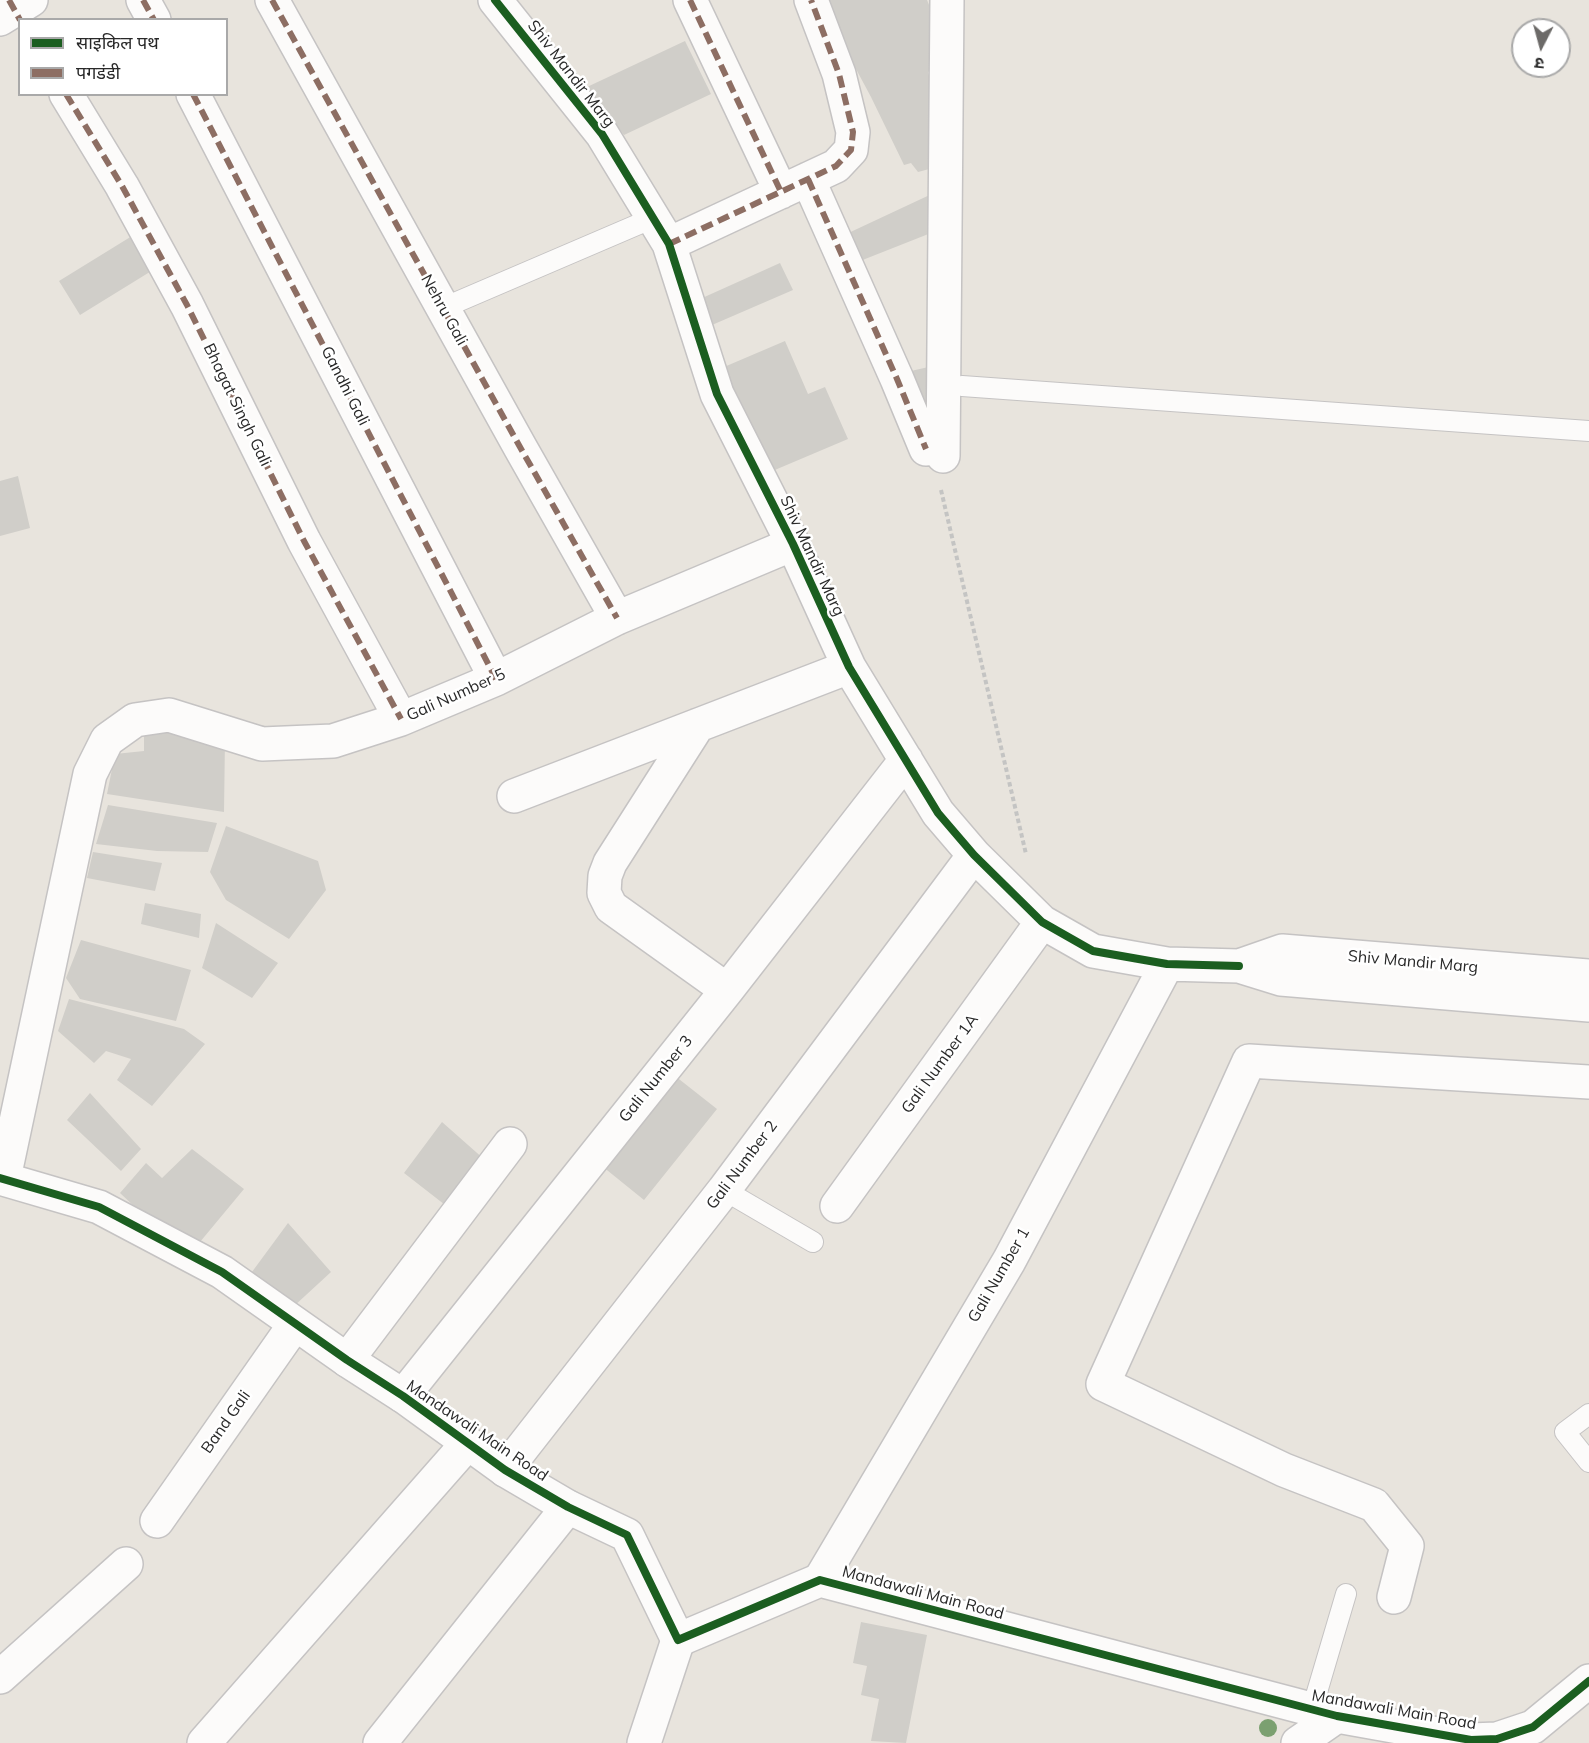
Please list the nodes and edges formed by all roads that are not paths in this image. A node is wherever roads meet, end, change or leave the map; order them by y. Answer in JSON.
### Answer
{"nodes":[{"id":1,"x":143,"y":0,"type":"edge"},
{"id":2,"x":272,"y":0,"type":"edge"},
{"id":3,"x":495,"y":0,"type":"edge"},
{"id":4,"x":690,"y":0,"type":"edge"},
{"id":5,"x":811,"y":0,"type":"edge"},
{"id":6,"x":947,"y":0,"type":"edge"},
{"id":7,"x":153,"y":18,"type":"edge"},
{"id":8,"x":67,"y":96,"type":"edge"},
{"id":9,"x":194,"y":96,"type":"edge"},
{"id":10,"x":794,"y":185,"type":"junction"},
{"id":11,"x":661,"y":231,"type":"junction"},
{"id":12,"x":443,"y":308,"type":"junction"},
{"id":13,"x":962,"y":386,"type":"dead end"},
{"id":14,"x":1589,"y":431,"type":"edge"},
{"id":15,"x":793,"y":544,"type":"junction"},
{"id":16,"x":618,"y":618,"type":"junction"},
{"id":17,"x":849,"y":667,"type":"junction"},
{"id":18,"x":496,"y":679,"type":"junction"},
{"id":19,"x":401,"y":719,"type":"junction"},
{"id":20,"x":698,"y":725,"type":"junction"},
{"id":21,"x":906,"y":760,"type":"junction"},
{"id":22,"x":514,"y":796,"type":"dead end"},
{"id":23,"x":974,"y":855,"type":"junction"},
{"id":24,"x":1042,"y":922,"type":"junction"},
{"id":25,"x":1167,"y":964,"type":"junction"},
{"id":26,"x":1239,"y":966,"type":"junction"},
{"id":27,"x":1589,"y":976,"type":"edge"},
{"id":28,"x":727,"y":990,"type":"junction"},
{"id":29,"x":1589,"y":1005,"type":"edge"},
{"id":30,"x":1589,"y":1082,"type":"edge"},
{"id":31,"x":510,"y":1144,"type":"dead end"},
{"id":32,"x":2,"y":1178,"type":"edge"},
{"id":33,"x":724,"y":1190,"type":"junction"},
{"id":34,"x":837,"y":1206,"type":"dead end"},
{"id":35,"x":813,"y":1242,"type":"dead end"},
{"id":36,"x":295,"y":1324,"type":"junction"},
{"id":37,"x":347,"y":1360,"type":"junction"},
{"id":38,"x":403,"y":1396,"type":"junction"},
{"id":39,"x":1589,"y":1414,"type":"edge"},
{"id":40,"x":467,"y":1444,"type":"junction"},
{"id":41,"x":1589,"y":1462,"type":"edge"},
{"id":42,"x":505,"y":1470,"type":"junction"},
{"id":43,"x":568,"y":1507,"type":"junction"},
{"id":44,"x":157,"y":1521,"type":"dead end"},
{"id":45,"x":126,"y":1564,"type":"dead end"},
{"id":46,"x":820,"y":1580,"type":"junction"},
{"id":47,"x":1346,"y":1594,"type":"dead end"},
{"id":48,"x":1394,"y":1597,"type":"dead end"},
{"id":49,"x":678,"y":1640,"type":"junction"},
{"id":50,"x":0,"y":1677,"type":"edge"},
{"id":51,"x":1589,"y":1681,"type":"edge"},
{"id":52,"x":1324,"y":1712,"type":"junction"},
{"id":53,"x":204,"y":1743,"type":"edge"},
{"id":54,"x":380,"y":1743,"type":"edge"},
{"id":55,"x":644,"y":1743,"type":"edge"},
{"id":56,"x":1298,"y":1743,"type":"edge"}],
"edges":[{"from":1,"to":7,"type":"street"},
{"from":2,"to":12,"type":"street","name":"Nehru Gali"},
{"from":3,"to":11,"type":"street","name":"Shiv Mandir Marg"},
{"from":4,"to":10,"type":"street"},
{"from":5,"to":10,"type":"street"},
{"from":6,"to":10,"type":"street"},
{"from":8,"to":19,"type":"street","name":"Bhagat Singh Gali"},
{"from":9,"to":18,"type":"street","name":"Gandhi Gali"},
{"from":10,"to":11,"type":"street"},
{"from":11,"to":12,"type":"lane"},
{"from":11,"to":15,"type":"street","name":"Shiv Mandir Marg"},
{"from":12,"to":16,"type":"street","name":"Nehru Gali"},
{"from":13,"to":14,"type":"lane"},
{"from":15,"to":16,"type":"street","name":"Gali Number 5"},
{"from":15,"to":17,"type":"street","name":"Shiv Mandir Marg"},
{"from":16,"to":18,"type":"street","name":"Gali Number 5"},
{"from":17,"to":20,"type":"street"},
{"from":17,"to":21,"type":"street","name":"Shiv Mandir Marg"},
{"from":18,"to":19,"type":"street","name":"Gali Number 5"},
{"from":19,"to":32,"type":"street","name":"Gali Number 5"},
{"from":20,"to":22,"type":"street"},
{"from":20,"to":28,"type":"street"},
{"from":21,"to":23,"type":"street","name":"Shiv Mandir Marg"},
{"from":21,"to":28,"type":"street","name":"Gali Number 3"},
{"from":23,"to":24,"type":"street","name":"Shiv Mandir Marg"},
{"from":23,"to":33,"type":"street","name":"Gali Number 2"},
{"from":24,"to":25,"type":"street","name":"Shiv Mandir Marg"},
{"from":24,"to":34,"type":"street","name":"Gali Number 1A"},
{"from":25,"to":26,"type":"street","name":"Shiv Mandir Marg"},
{"from":25,"to":46,"type":"street","name":"Gali Number 1"},
{"from":26,"to":27,"type":"street","name":"Shiv Mandir Marg"},
{"from":26,"to":29,"type":"street","name":"Shiv Mandir Marg"},
{"from":28,"to":38,"type":"street","name":"Gali Number 3"},
{"from":30,"to":48,"type":"street"},
{"from":31,"to":37,"type":"street"},
{"from":32,"to":36,"type":"street","name":"Mandawali Main Road"},
{"from":33,"to":35,"type":"lane"},
{"from":33,"to":42,"type":"street","name":"Gali Number 2"},
{"from":36,"to":37,"type":"street","name":"Mandawali Main Road"},
{"from":36,"to":44,"type":"street","name":"Band Gali"},
{"from":37,"to":38,"type":"street","name":"Mandawali Main Road"},
{"from":38,"to":40,"type":"street","name":"Mandawali Main Road"},
{"from":39,"to":41,"type":"lane"},
{"from":40,"to":42,"type":"street","name":"Mandawali Main Road"},
{"from":40,"to":53,"type":"street"},
{"from":42,"to":43,"type":"street","name":"Mandawali Main Road"},
{"from":43,"to":49,"type":"street","name":"Mandawali Main Road"},
{"from":43,"to":54,"type":"street"},
{"from":45,"to":50,"type":"street"},
{"from":46,"to":49,"type":"street","name":"Mandawali Main Road"},
{"from":46,"to":52,"type":"street","name":"Mandawali Main Road"},
{"from":47,"to":52,"type":"lane"},
{"from":49,"to":55,"type":"street"},
{"from":51,"to":52,"type":"street","name":"Mandawali Main Road"},
{"from":52,"to":56,"type":"street"}]}
